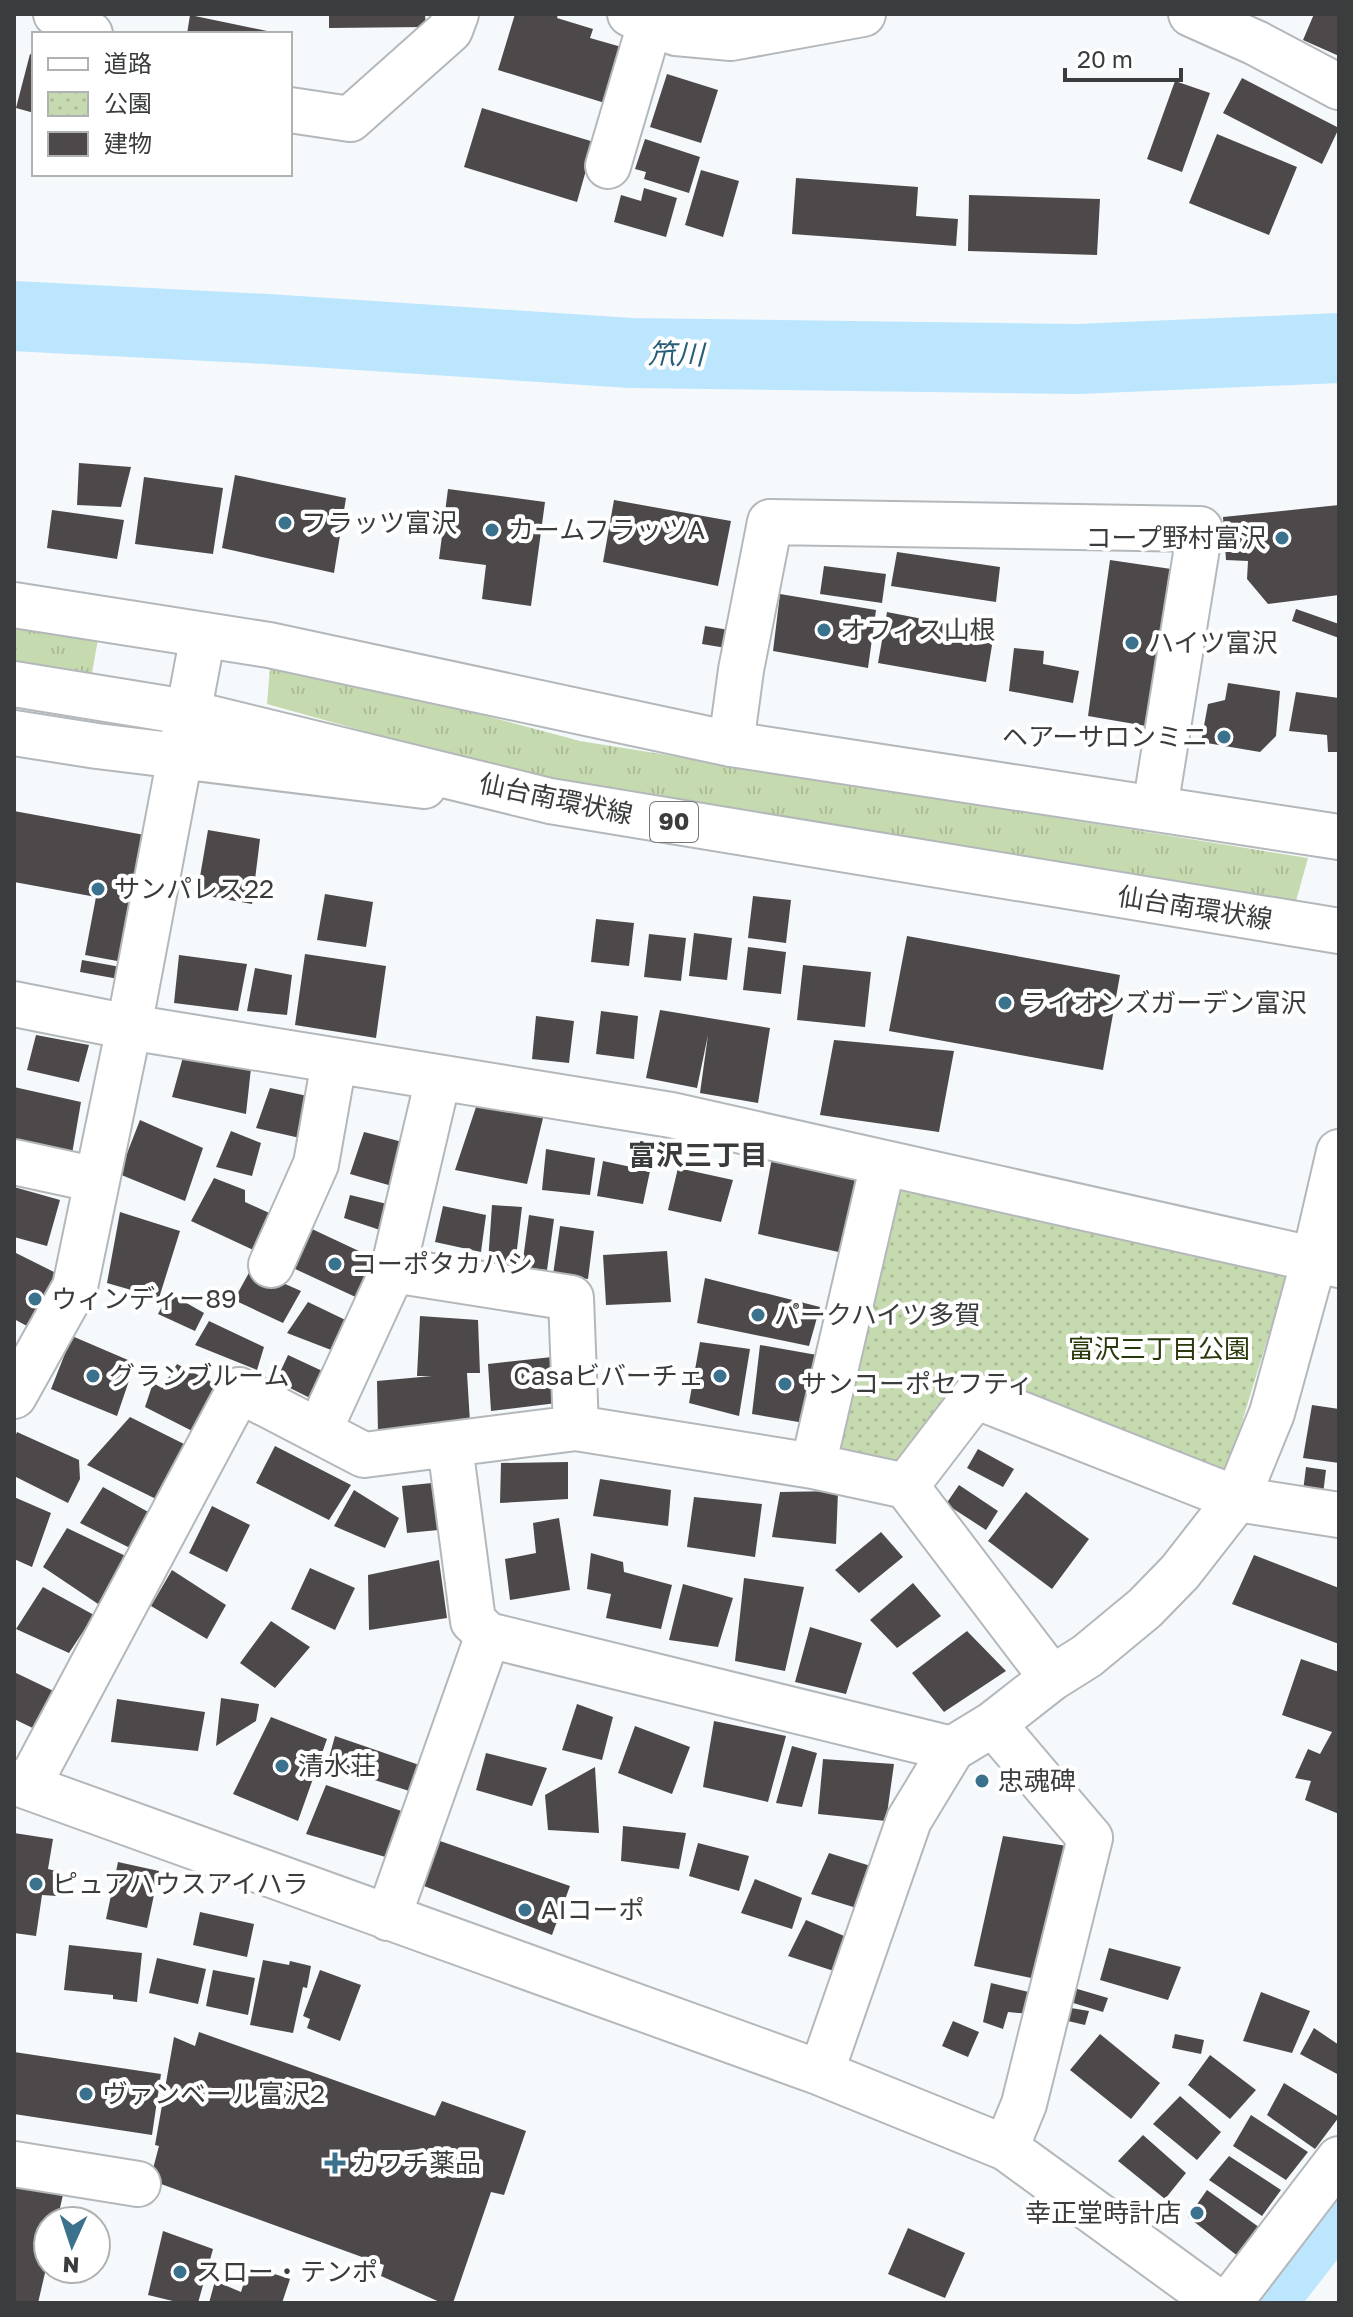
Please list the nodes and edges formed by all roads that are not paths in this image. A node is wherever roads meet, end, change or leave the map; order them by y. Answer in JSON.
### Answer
{"nodes":[{"id":1,"x":56,"y":14,"type":"edge"},
{"id":2,"x":456,"y":14,"type":"edge"},
{"id":3,"x":863,"y":14,"type":"edge"},
{"id":4,"x":1191,"y":14,"type":"edge"},
{"id":5,"x":640,"y":19,"type":"edge"},
{"id":6,"x":87,"y":32,"type":"edge"},
{"id":7,"x":1339,"y":87,"type":"edge"},
{"id":8,"x":292,"y":110,"type":"edge"},
{"id":9,"x":608,"y":166,"type":"dead end"},
{"id":10,"x":14,"y":605,"type":"edge"},
{"id":11,"x":203,"y":635,"type":"junction"},
{"id":12,"x":14,"y":684,"type":"edge"},
{"id":13,"x":186,"y":712,"type":"junction"},
{"id":14,"x":14,"y":733,"type":"edge"},
{"id":15,"x":731,"y":744,"type":"junction"},
{"id":16,"x":178,"y":756,"type":"junction"},
{"id":17,"x":550,"y":801,"type":"junction"},
{"id":18,"x":1155,"y":808,"type":"junction"},
{"id":19,"x":1339,"y":837,"type":"edge"},
{"id":20,"x":1339,"y":931,"type":"edge"},
{"id":21,"x":14,"y":1004,"type":"edge"},
{"id":22,"x":129,"y":1027,"type":"junction"},
{"id":23,"x":334,"y":1062,"type":"junction"},
{"id":24,"x":438,"y":1079,"type":"junction"},
{"id":25,"x":1339,"y":1152,"type":"edge"},
{"id":26,"x":14,"y":1162,"type":"edge"},
{"id":27,"x":883,"y":1164,"type":"junction"},
{"id":28,"x":97,"y":1180,"type":"junction"},
{"id":29,"x":1326,"y":1262,"type":"edge"},
{"id":30,"x":271,"y":1265,"type":"dead end"},
{"id":31,"x":393,"y":1270,"type":"junction"},
{"id":32,"x":14,"y":1396,"type":"edge"},
{"id":33,"x":576,"y":1428,"type":"junction"},
{"id":34,"x":319,"y":1431,"type":"junction"},
{"id":35,"x":450,"y":1446,"type":"junction"},
{"id":36,"x":813,"y":1466,"type":"junction"},
{"id":37,"x":906,"y":1486,"type":"junction"},
{"id":38,"x":1237,"y":1499,"type":"junction"},
{"id":39,"x":1339,"y":1515,"type":"edge"},
{"id":40,"x":488,"y":1635,"type":"junction"},
{"id":41,"x":1052,"y":1678,"type":"junction"},
{"id":42,"x":993,"y":1724,"type":"junction"},
{"id":43,"x":952,"y":1749,"type":"junction"},
{"id":44,"x":21,"y":1784,"type":"edge"},
{"id":45,"x":388,"y":1918,"type":"junction"},
{"id":46,"x":821,"y":2073,"type":"junction"},
{"id":47,"x":1006,"y":2148,"type":"junction"},
{"id":48,"x":1339,"y":2159,"type":"edge"},
{"id":49,"x":14,"y":2164,"type":"edge"},
{"id":50,"x":138,"y":2184,"type":"dead end"},
{"id":51,"x":1219,"y":2303,"type":"edge"},
{"id":52,"x":1229,"y":2303,"type":"edge"}],
"edges":[{"from":1,"to":6,"type":"street"},
{"from":2,"to":8,"type":"street"},
{"from":3,"to":5,"type":"street"},
{"from":4,"to":7,"type":"street"},
{"from":5,"to":9,"type":"street"},
{"from":10,"to":11,"type":"street"},
{"from":11,"to":13,"type":"street"},
{"from":11,"to":15,"type":"street"},
{"from":12,"to":13,"type":"street","name":"仙台南環状線","number":"90"},
{"from":13,"to":16,"type":"street"},
{"from":13,"to":17,"type":"street","name":"仙台南環状線","number":"90"},
{"from":14,"to":16,"type":"street"},
{"from":15,"to":18,"type":"street"},
{"from":15,"to":18,"type":"street"},
{"from":16,"to":17,"type":"street"},
{"from":16,"to":22,"type":"street"},
{"from":17,"to":20,"type":"street","name":"仙台南環状線","number":"90"},
{"from":18,"to":19,"type":"street"},
{"from":21,"to":22,"type":"street"},
{"from":22,"to":23,"type":"street"},
{"from":22,"to":28,"type":"street"},
{"from":23,"to":24,"type":"street"},
{"from":23,"to":30,"type":"street"},
{"from":24,"to":27,"type":"street"},
{"from":24,"to":31,"type":"street"},
{"from":25,"to":29,"type":"street"},
{"from":26,"to":28,"type":"street"},
{"from":27,"to":29,"type":"street"},
{"from":27,"to":36,"type":"street"},
{"from":28,"to":32,"type":"street"},
{"from":29,"to":38,"type":"street"},
{"from":31,"to":33,"type":"street"},
{"from":31,"to":34,"type":"street"},
{"from":33,"to":35,"type":"street"},
{"from":33,"to":36,"type":"street"},
{"from":34,"to":35,"type":"street"},
{"from":34,"to":44,"type":"street"},
{"from":35,"to":40,"type":"street"},
{"from":36,"to":37,"type":"street"},
{"from":37,"to":38,"type":"street"},
{"from":37,"to":41,"type":"street"},
{"from":38,"to":39,"type":"street"},
{"from":38,"to":41,"type":"street"},
{"from":40,"to":43,"type":"street"},
{"from":40,"to":45,"type":"street"},
{"from":41,"to":42,"type":"street"},
{"from":42,"to":43,"type":"street"},
{"from":42,"to":47,"type":"street"},
{"from":43,"to":46,"type":"street"},
{"from":44,"to":45,"type":"street"},
{"from":45,"to":46,"type":"street"},
{"from":46,"to":47,"type":"street"},
{"from":47,"to":51,"type":"street"},
{"from":48,"to":52,"type":"street"},
{"from":49,"to":50,"type":"street"}]}
